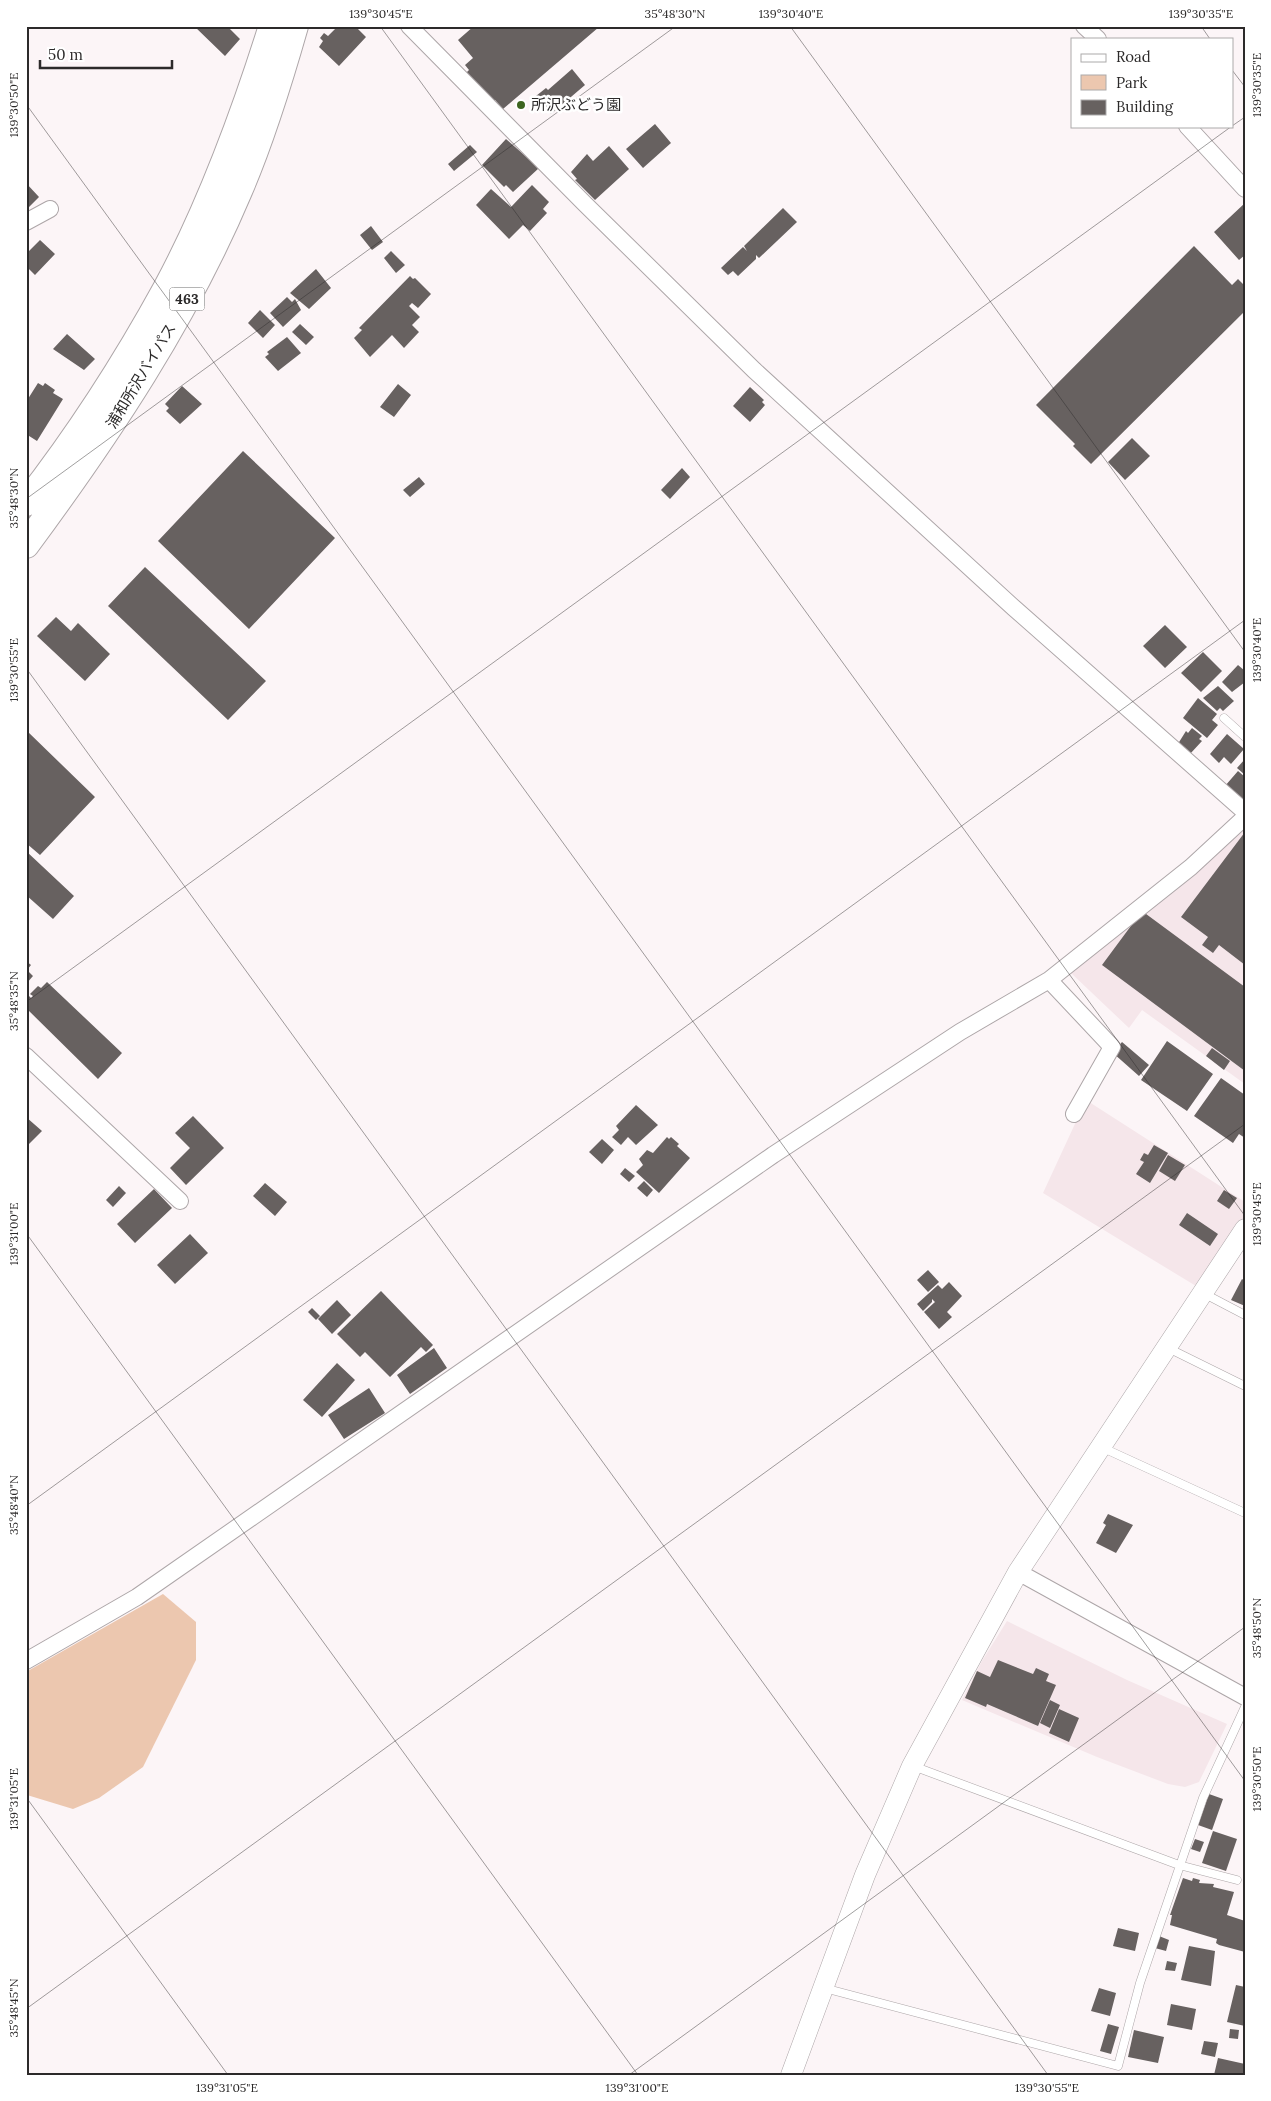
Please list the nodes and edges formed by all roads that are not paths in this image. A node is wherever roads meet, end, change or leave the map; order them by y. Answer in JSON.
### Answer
{"nodes":[{"id":1,"x":272,"y":26,"type":"edge"},
{"id":2,"x":295,"y":26,"type":"edge"},
{"id":3,"x":409,"y":26,"type":"edge"},
{"id":4,"x":1084,"y":26,"type":"edge"},
{"id":5,"x":1097,"y":38,"type":"edge"},
{"id":6,"x":1189,"y":128,"type":"edge"},
{"id":7,"x":1245,"y":189,"type":"edge"},
{"id":8,"x":50,"y":210,"type":"dead end"},
{"id":9,"x":26,"y":222,"type":"edge"},
{"id":10,"x":26,"y":503,"type":"edge"},
{"id":11,"x":26,"y":544,"type":"edge"},
{"id":12,"x":1224,"y":718,"type":"dead end"},
{"id":13,"x":1245,"y":737,"type":"edge"},
{"id":14,"x":1245,"y":812,"type":"edge"},
{"id":15,"x":1245,"y":817,"type":"edge"},
{"id":16,"x":1049,"y":980,"type":"junction"},
{"id":17,"x":26,"y":1056,"type":"edge"},
{"id":18,"x":1074,"y":1114,"type":"dead end"},
{"id":19,"x":180,"y":1201,"type":"dead end"},
{"id":20,"x":1245,"y":1229,"type":"edge"},
{"id":21,"x":1201,"y":1292,"type":"junction"},
{"id":22,"x":1245,"y":1315,"type":"edge"},
{"id":23,"x":1166,"y":1346,"type":"junction"},
{"id":24,"x":1245,"y":1386,"type":"edge"},
{"id":25,"x":1100,"y":1446,"type":"junction"},
{"id":26,"x":1245,"y":1513,"type":"edge"},
{"id":27,"x":1018,"y":1572,"type":"junction"},
{"id":28,"x":26,"y":1661,"type":"edge"},
{"id":29,"x":1245,"y":1696,"type":"edge"},
{"id":30,"x":1245,"y":1707,"type":"edge"},
{"id":31,"x":912,"y":1766,"type":"junction"},
{"id":32,"x":1179,"y":1865,"type":"junction"},
{"id":33,"x":1237,"y":1880,"type":"dead end"},
{"id":34,"x":823,"y":1988,"type":"junction"},
{"id":35,"x":1118,"y":2066,"type":"junction"},
{"id":36,"x":794,"y":2073,"type":"edge"},
{"id":37,"x":1116,"y":2075,"type":"edge"}],
"edges":[{"from":1,"to":10,"type":"highway","name":"浦和所沢バイパス","number":"463"},
{"from":2,"to":11,"type":"highway","name":"浦和所沢バイパス","number":"463"},
{"from":3,"to":14,"type":"street"},
{"from":4,"to":5,"type":"street"},
{"from":6,"to":7,"type":"street"},
{"from":8,"to":9,"type":"street"},
{"from":12,"to":13,"type":"lane"},
{"from":15,"to":16,"type":"street"},
{"from":16,"to":18,"type":"street"},
{"from":16,"to":28,"type":"street"},
{"from":17,"to":19,"type":"street"},
{"from":20,"to":21,"type":"street"},
{"from":21,"to":22,"type":"lane"},
{"from":21,"to":23,"type":"street"},
{"from":23,"to":24,"type":"lane"},
{"from":23,"to":25,"type":"street"},
{"from":25,"to":26,"type":"lane"},
{"from":25,"to":27,"type":"street"},
{"from":27,"to":29,"type":"street"},
{"from":27,"to":31,"type":"street"},
{"from":30,"to":32,"type":"lane"},
{"from":31,"to":32,"type":"lane"},
{"from":31,"to":34,"type":"street"},
{"from":32,"to":33,"type":"lane"},
{"from":32,"to":35,"type":"lane"},
{"from":34,"to":35,"type":"lane"},
{"from":34,"to":36,"type":"street"},
{"from":35,"to":37,"type":"lane"}]}
